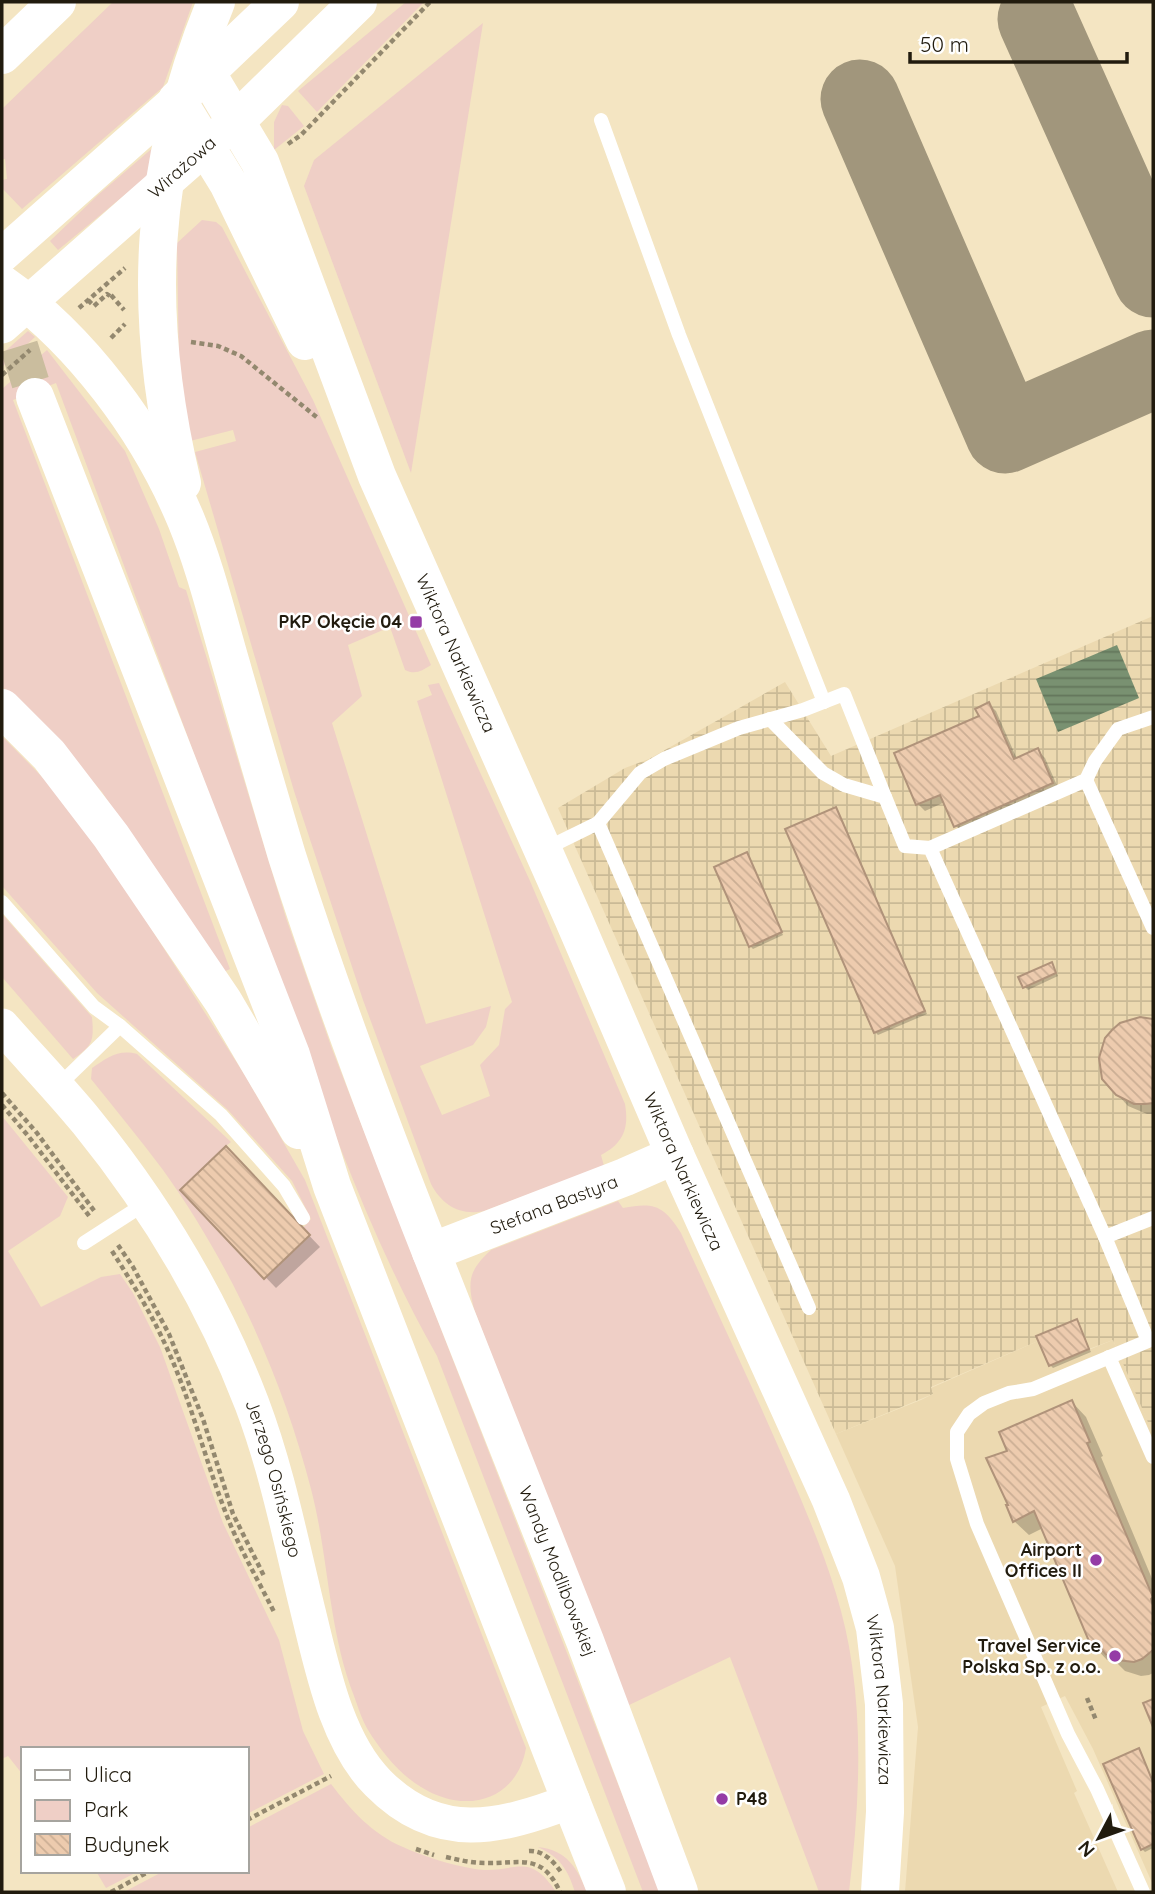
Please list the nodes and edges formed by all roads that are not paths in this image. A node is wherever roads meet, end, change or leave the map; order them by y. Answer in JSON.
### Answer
{"nodes":[{"id":1,"x":57,"y":2,"type":"edge"},
{"id":2,"x":216,"y":2,"type":"edge"},
{"id":3,"x":280,"y":2,"type":"edge"},
{"id":4,"x":358,"y":2,"type":"edge"},
{"id":5,"x":2,"y":55,"type":"edge"},
{"id":6,"x":206,"y":72,"type":"junction"},
{"id":7,"x":177,"y":100,"type":"junction"},
{"id":8,"x":237,"y":120,"type":"junction"},
{"id":9,"x":601,"y":120,"type":"dead end"},
{"id":10,"x":207,"y":146,"type":"junction"},
{"id":11,"x":2,"y":255,"type":"edge"},
{"id":12,"x":2,"y":284,"type":"edge"},
{"id":13,"x":2,"y":326,"type":"edge"},
{"id":14,"x":35,"y":397,"type":"tunnel mouth"},
{"id":15,"x":377,"y":476,"type":"junction"},
{"id":16,"x":195,"y":546,"type":"junction"},
{"id":17,"x":824,"y":702,"type":"junction"},
{"id":18,"x":2,"y":708,"type":"edge"},
{"id":19,"x":1153,"y":717,"type":"edge"},
{"id":20,"x":770,"y":719,"type":"junction"},
{"id":21,"x":1086,"y":780,"type":"junction"},
{"id":22,"x":885,"y":797,"type":"junction"},
{"id":23,"x":598,"y":823,"type":"junction"},
{"id":24,"x":930,"y":848,"type":"junction"},
{"id":25,"x":543,"y":849,"type":"junction"},
{"id":26,"x":2,"y":902,"type":"edge"},
{"id":27,"x":1153,"y":928,"type":"edge"},
{"id":28,"x":2,"y":1026,"type":"edge"},
{"id":29,"x":120,"y":1026,"type":"junction"},
{"id":30,"x":57,"y":1087,"type":"junction"},
{"id":31,"x":675,"y":1155,"type":"junction"},
{"id":32,"x":332,"y":1186,"type":"junction"},
{"id":33,"x":146,"y":1203,"type":"junction"},
{"id":34,"x":303,"y":1217,"type":"dead end"},
{"id":35,"x":1153,"y":1218,"type":"edge"},
{"id":36,"x":1105,"y":1237,"type":"junction"},
{"id":37,"x":84,"y":1243,"type":"dead end"},
{"id":38,"x":431,"y":1252,"type":"junction"},
{"id":39,"x":809,"y":1308,"type":"dead end"},
{"id":40,"x":1109,"y":1357,"type":"junction"},
{"id":41,"x":1153,"y":1457,"type":"edge"},
{"id":42,"x":571,"y":1801,"type":"junction"},
{"id":43,"x":607,"y":1892,"type":"edge"},
{"id":44,"x":679,"y":1892,"type":"edge"},
{"id":45,"x":880,"y":1892,"type":"edge"},
{"id":46,"x":1143,"y":1892,"type":"edge"}],
"edges":[{"from":1,"to":5,"type":"main road"},
{"from":2,"to":16,"type":"main road"},
{"from":3,"to":6,"type":"main road"},
{"from":4,"to":8,"type":"main road","name":"Wirażowa"},
{"from":6,"to":7,"type":"main road"},
{"from":6,"to":8,"type":"main road","name":"Wiktora Narkiewicza"},
{"from":7,"to":10,"type":"main road","name":"Wiktora Narkiewicza"},
{"from":7,"to":11,"type":"street"},
{"from":8,"to":10,"type":"street","name":"Wirażowa"},
{"from":8,"to":15,"type":"main road","name":"Wiktora Narkiewicza"},
{"from":9,"to":17,"type":"lane"},
{"from":10,"to":13,"type":"street","name":"Wirażowa"},
{"from":10,"to":15,"type":"main road","name":"Wiktora Narkiewicza"},
{"from":12,"to":16,"type":"main road"},
{"from":14,"to":32,"type":"main road"},
{"from":15,"to":25,"type":"main road","name":"Wiktora Narkiewicza"},
{"from":16,"to":38,"type":"main road","name":"Wandy Modlibowskiej"},
{"from":17,"to":20,"type":"lane"},
{"from":17,"to":22,"type":"lane"},
{"from":18,"to":32,"type":"main road"},
{"from":19,"to":21,"type":"lane"},
{"from":20,"to":22,"type":"lane"},
{"from":20,"to":23,"type":"lane"},
{"from":21,"to":24,"type":"lane"},
{"from":21,"to":27,"type":"lane"},
{"from":22,"to":24,"type":"lane"},
{"from":23,"to":25,"type":"lane"},
{"from":23,"to":39,"type":"lane"},
{"from":24,"to":36,"type":"lane"},
{"from":25,"to":31,"type":"main road","name":"Wiktora Narkiewicza"},
{"from":26,"to":29,"type":"lane"},
{"from":28,"to":30,"type":"street","name":"Jerzego Osińskiego"},
{"from":29,"to":30,"type":"lane"},
{"from":29,"to":34,"type":"lane"},
{"from":30,"to":33,"type":"street","name":"Jerzego Osińskiego"},
{"from":31,"to":38,"type":"main road","name":"Stefana Bastyra"},
{"from":31,"to":45,"type":"main road","name":"Wiktora Narkiewicza"},
{"from":32,"to":42,"type":"main road"},
{"from":33,"to":37,"type":"lane"},
{"from":33,"to":42,"type":"street","name":"Jerzego Osińskiego"},
{"from":35,"to":36,"type":"lane"},
{"from":36,"to":40,"type":"lane"},
{"from":38,"to":44,"type":"main road","name":"Wandy Modlibowskiej"},
{"from":40,"to":41,"type":"lane"},
{"from":40,"to":46,"type":"lane"},
{"from":42,"to":43,"type":"main road"}]}
